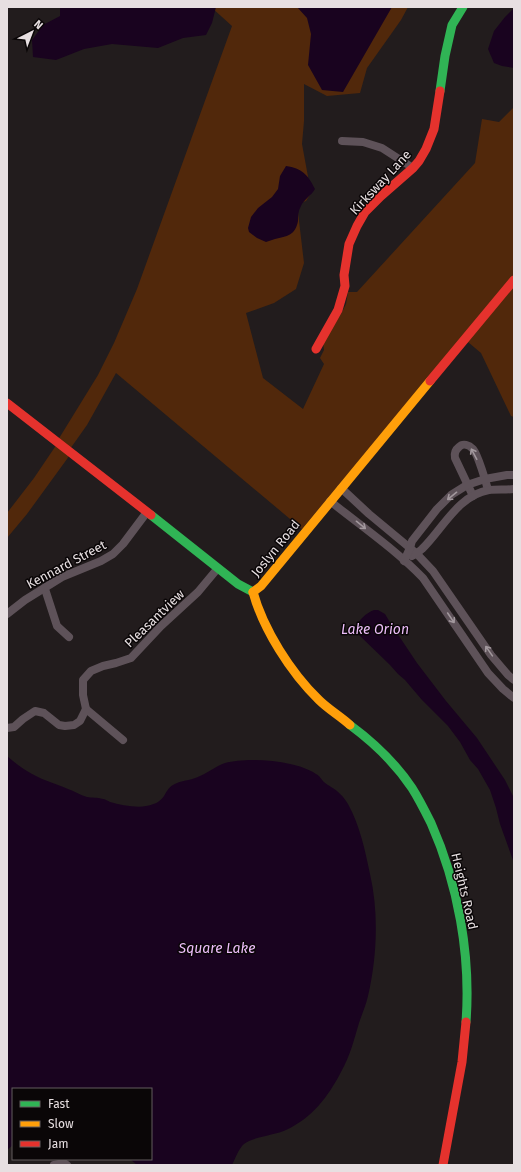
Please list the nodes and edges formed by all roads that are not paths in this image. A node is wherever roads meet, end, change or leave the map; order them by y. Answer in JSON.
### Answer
{"nodes":[{"id":1,"x":463,"y":7,"type":"edge"},
{"id":2,"x":342,"y":141,"type":"dead end"},
{"id":3,"x":413,"y":168,"type":"junction"},
{"id":4,"x":514,"y":280,"type":"edge"},
{"id":5,"x":316,"y":349,"type":"dead end"},
{"id":6,"x":7,"y":404,"type":"edge"},
{"id":7,"x":514,"y":475,"type":"edge"},
{"id":8,"x":485,"y":479,"type":"junction"},
{"id":9,"x":467,"y":485,"type":"junction"},
{"id":10,"x":341,"y":488,"type":"junction"},
{"id":11,"x":514,"y":489,"type":"edge"},
{"id":12,"x":488,"y":490,"type":"junction"},
{"id":13,"x":473,"y":496,"type":"junction"},
{"id":14,"x":330,"y":501,"type":"junction"},
{"id":15,"x":147,"y":512,"type":"junction"},
{"id":16,"x":413,"y":551,"type":"junction"},
{"id":17,"x":404,"y":561,"type":"junction"},
{"id":18,"x":218,"y":568,"type":"junction"},
{"id":19,"x":45,"y":588,"type":"junction"},
{"id":20,"x":253,"y":592,"type":"junction"},
{"id":21,"x":7,"y":614,"type":"edge"},
{"id":22,"x":69,"y":637,"type":"dead end"},
{"id":23,"x":514,"y":680,"type":"edge"},
{"id":24,"x":514,"y":698,"type":"edge"},
{"id":25,"x":86,"y":709,"type":"junction"},
{"id":26,"x":7,"y":728,"type":"edge"},
{"id":27,"x":123,"y":740,"type":"dead end"},
{"id":28,"x":54,"y":1165,"type":"edge"},
{"id":29,"x":67,"y":1165,"type":"edge"},
{"id":30,"x":443,"y":1165,"type":"edge"}],
"edges":[{"from":1,"to":3,"type":"street","name":"Kirksway Lane"},
{"from":2,"to":3,"type":"street"},
{"from":3,"to":5,"type":"street","name":"Kirksway Lane"},
{"from":4,"to":10,"type":"street","name":"Joslyn Road"},
{"from":6,"to":15,"type":"street","name":"Joslyn Road"},
{"from":7,"to":8,"type":"street"},
{"from":8,"to":9,"type":"street"},
{"from":8,"to":9,"type":"street","one_way":true},
{"from":8,"to":12,"type":"street"},
{"from":9,"to":13,"type":"street"},
{"from":9,"to":16,"type":"street","one_way":true},
{"from":10,"to":14,"type":"street","name":"Joslyn Road"},
{"from":10,"to":16,"type":"street"},
{"from":11,"to":12,"type":"street"},
{"from":12,"to":13,"type":"street"},
{"from":13,"to":16,"type":"street"},
{"from":14,"to":17,"type":"street","one_way":true},
{"from":14,"to":20,"type":"street","name":"Joslyn Road"},
{"from":15,"to":18,"type":"street","name":"Joslyn Road"},
{"from":15,"to":19,"type":"street","name":"Kennard Street"},
{"from":16,"to":17,"type":"street"},
{"from":23,"to":16,"type":"street","one_way":true},
{"from":17,"to":24,"type":"street","one_way":true},
{"from":18,"to":20,"type":"street","name":"Joslyn Road"},
{"from":18,"to":25,"type":"street","name":"Pleasantview"},
{"from":19,"to":21,"type":"street","name":"Kennard Street"},
{"from":19,"to":22,"type":"street"},
{"from":20,"to":30,"type":"street","name":"Heights Road"},
{"from":25,"to":26,"type":"street"},
{"from":25,"to":27,"type":"street"},
{"from":28,"to":29,"type":"street"}]}
